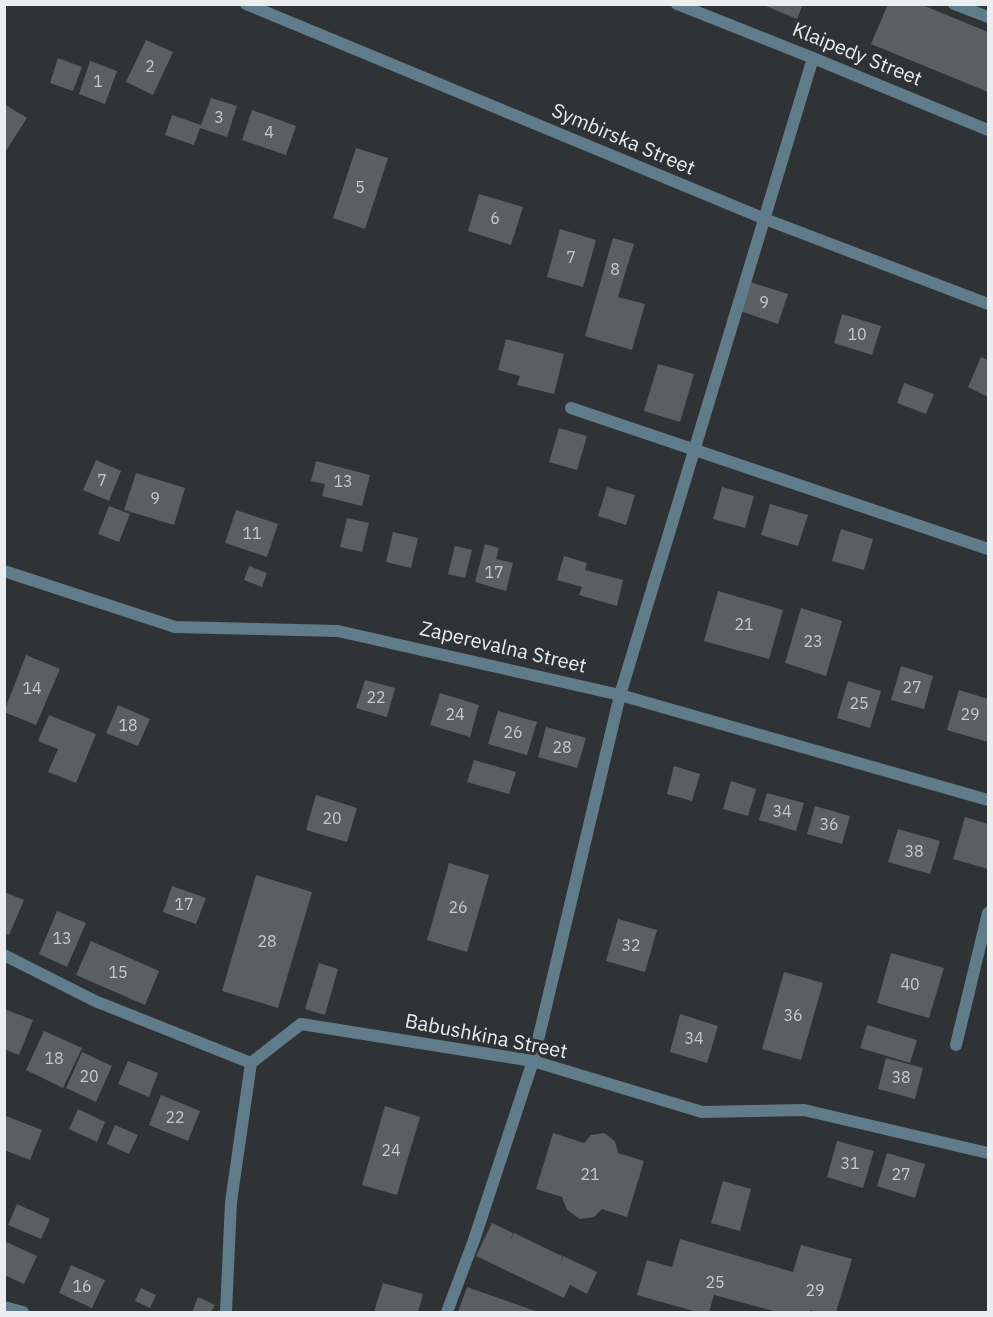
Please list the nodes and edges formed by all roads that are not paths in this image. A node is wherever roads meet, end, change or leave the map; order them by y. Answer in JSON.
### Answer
{"nodes":[{"id":1,"x":246,"y":4,"type":"edge"},
{"id":2,"x":677,"y":4,"type":"edge"},
{"id":3,"x":954,"y":4,"type":"edge"},
{"id":4,"x":988,"y":17,"type":"edge"},
{"id":5,"x":813,"y":58,"type":"junction"},
{"id":6,"x":988,"y":130,"type":"edge"},
{"id":7,"x":765,"y":219,"type":"junction"},
{"id":8,"x":988,"y":304,"type":"edge"},
{"id":9,"x":570,"y":408,"type":"dead end"},
{"id":10,"x":695,"y":449,"type":"junction"},
{"id":11,"x":988,"y":549,"type":"edge"},
{"id":12,"x":4,"y":570,"type":"edge"},
{"id":13,"x":620,"y":695,"type":"junction"},
{"id":14,"x":988,"y":800,"type":"edge"},
{"id":15,"x":988,"y":913,"type":"edge"},
{"id":16,"x":4,"y":955,"type":"edge"},
{"id":17,"x":956,"y":1044,"type":"dead end"},
{"id":18,"x":533,"y":1062,"type":"junction"},
{"id":19,"x":251,"y":1063,"type":"junction"},
{"id":20,"x":988,"y":1153,"type":"edge"},
{"id":21,"x":4,"y":1307,"type":"edge"},
{"id":22,"x":23,"y":1312,"type":"edge"},
{"id":23,"x":226,"y":1312,"type":"edge"},
{"id":24,"x":447,"y":1312,"type":"edge"}],
"edges":[{"from":1,"to":7,"type":"street","name":"Symbirska Street"},
{"from":2,"to":5,"type":"street","name":"Klaipedy Street"},
{"from":3,"to":4,"type":"street"},
{"from":5,"to":6,"type":"street","name":"Klaipedy Street"},
{"from":5,"to":7,"type":"street"},
{"from":7,"to":8,"type":"street","name":"Symbirska Street"},
{"from":7,"to":10,"type":"street"},
{"from":9,"to":10,"type":"street"},
{"from":10,"to":11,"type":"street"},
{"from":10,"to":13,"type":"street"},
{"from":12,"to":13,"type":"street","name":"Zaperevalna Street"},
{"from":13,"to":14,"type":"street","name":"Zaperevalna Street"},
{"from":13,"to":18,"type":"street"},
{"from":15,"to":17,"type":"street"},
{"from":16,"to":19,"type":"street"},
{"from":18,"to":19,"type":"street","name":"Babushkina Street"},
{"from":18,"to":20,"type":"street","name":"Babushkina Street"},
{"from":18,"to":24,"type":"street"},
{"from":19,"to":23,"type":"street"},
{"from":21,"to":22,"type":"street"}]}
